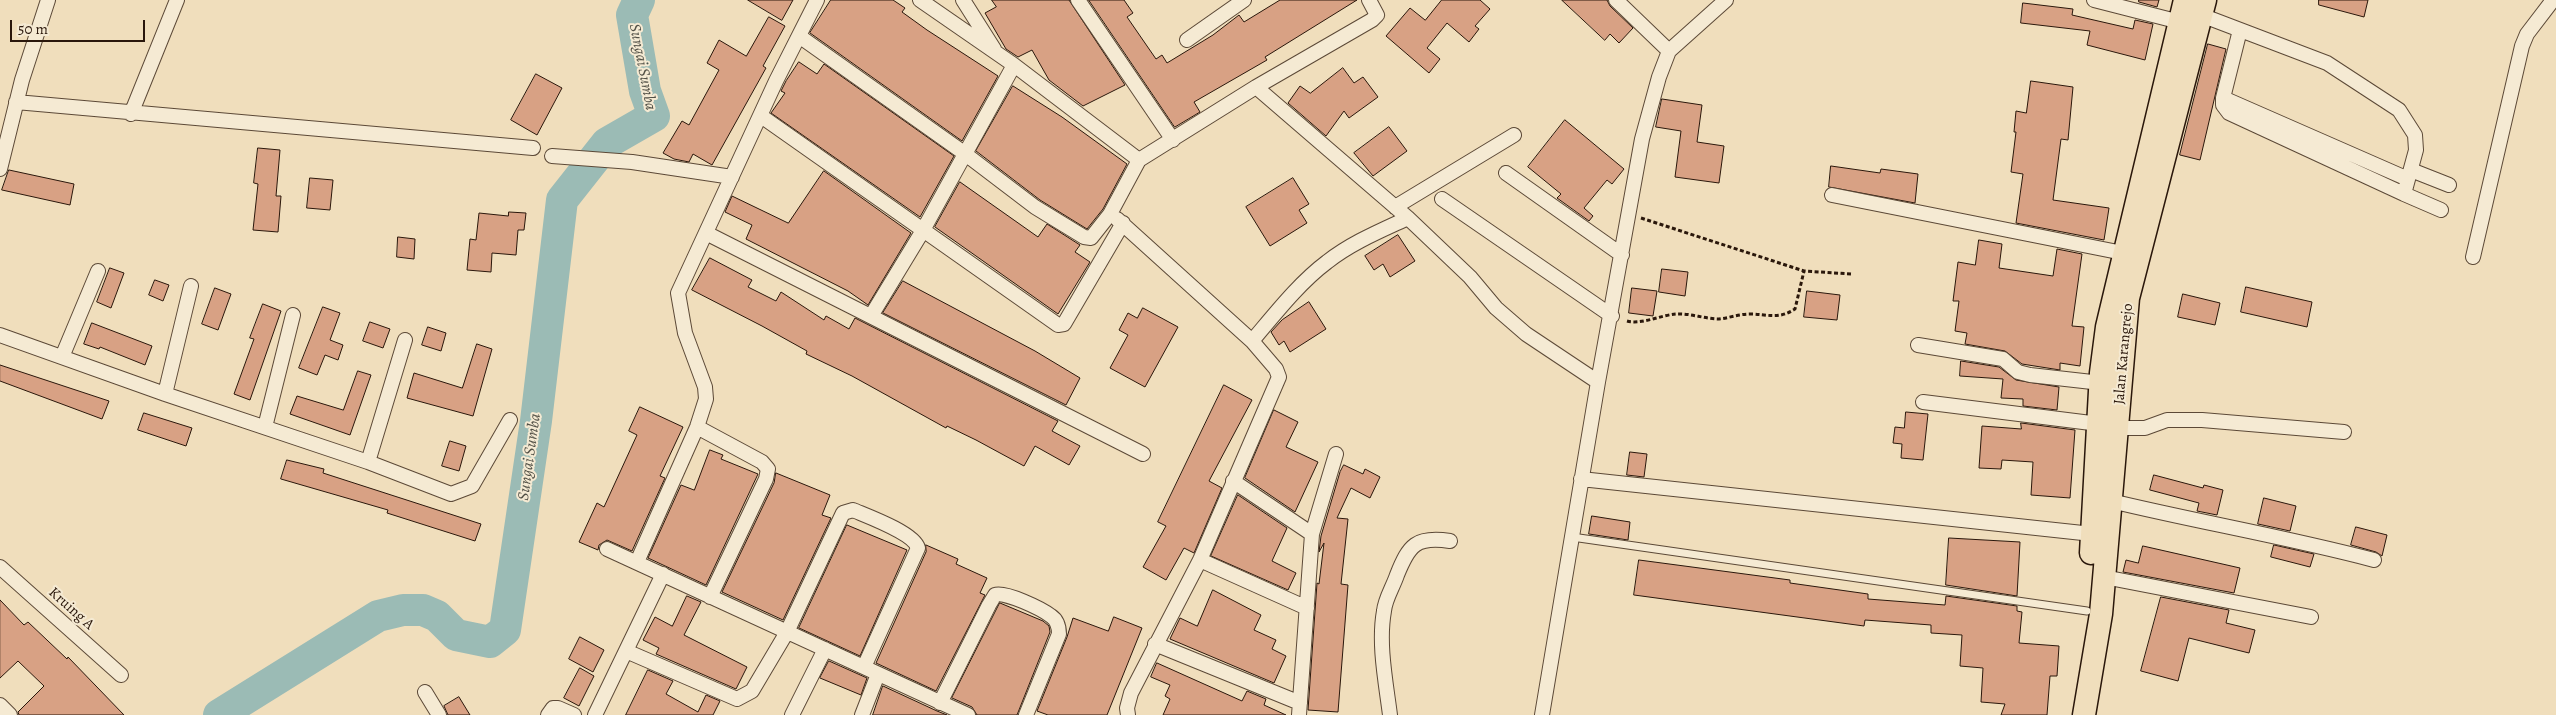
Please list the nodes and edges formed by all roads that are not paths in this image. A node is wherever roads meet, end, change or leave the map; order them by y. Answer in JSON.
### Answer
{"nodes":[{"id":1,"x":48,"y":0,"type":"edge"},
{"id":2,"x":178,"y":0,"type":"edge"},
{"id":3,"x":817,"y":0,"type":"edge"},
{"id":4,"x":920,"y":0,"type":"edge"},
{"id":5,"x":963,"y":0,"type":"edge"},
{"id":6,"x":1078,"y":0,"type":"edge"},
{"id":7,"x":1244,"y":0,"type":"edge"},
{"id":8,"x":1369,"y":0,"type":"edge"},
{"id":9,"x":1616,"y":0,"type":"edge"},
{"id":10,"x":1726,"y":0,"type":"edge"},
{"id":11,"x":2094,"y":0,"type":"edge"},
{"id":12,"x":2553,"y":0,"type":"edge"},
{"id":13,"x":2197,"y":5,"type":"edge"},
{"id":14,"x":2180,"y":22,"type":"junction"},
{"id":15,"x":2240,"y":30,"type":"junction"},
{"id":16,"x":799,"y":36,"type":"junction"},
{"id":17,"x":1187,"y":40,"type":"dead end"},
{"id":18,"x":1669,"y":51,"type":"junction"},
{"id":19,"x":998,"y":56,"type":"junction"},
{"id":20,"x":1014,"y":65,"type":"junction"},
{"id":21,"x":1256,"y":87,"type":"junction"},
{"id":22,"x":2222,"y":98,"type":"junction"},
{"id":23,"x":16,"y":102,"type":"junction"},
{"id":24,"x":131,"y":114,"type":"junction"},
{"id":25,"x":760,"y":116,"type":"junction"},
{"id":26,"x":1514,"y":135,"type":"dead end"},
{"id":27,"x":1173,"y":140,"type":"junction"},
{"id":28,"x":533,"y":148,"type":"dead end"},
{"id":29,"x":964,"y":153,"type":"junction"},
{"id":30,"x":552,"y":156,"type":"dead end"},
{"id":31,"x":1139,"y":160,"type":"junction"},
{"id":32,"x":0,"y":168,"type":"edge"},
{"id":33,"x":1506,"y":173,"type":"dead end"},
{"id":34,"x":2410,"y":174,"type":"junction"},
{"id":35,"x":732,"y":177,"type":"junction"},
{"id":36,"x":2449,"y":185,"type":"dead end"},
{"id":37,"x":2404,"y":194,"type":"junction"},
{"id":38,"x":1832,"y":195,"type":"dead end"},
{"id":39,"x":1442,"y":199,"type":"dead end"},
{"id":40,"x":1396,"y":207,"type":"junction"},
{"id":41,"x":2441,"y":210,"type":"dead end"},
{"id":42,"x":1110,"y":214,"type":"junction"},
{"id":43,"x":1408,"y":218,"type":"junction"},
{"id":44,"x":1123,"y":223,"type":"junction"},
{"id":45,"x":922,"y":232,"type":"junction"},
{"id":46,"x":706,"y":233,"type":"junction"},
{"id":47,"x":2123,"y":253,"type":"junction"},
{"id":48,"x":1622,"y":255,"type":"junction"},
{"id":49,"x":2473,"y":257,"type":"dead end"},
{"id":50,"x":98,"y":271,"type":"dead end"},
{"id":51,"x":191,"y":286,"type":"dead end"},
{"id":52,"x":293,"y":315,"type":"dead end"},
{"id":53,"x":870,"y":316,"type":"junction"},
{"id":54,"x":1612,"y":316,"type":"junction"},
{"id":55,"x":0,"y":335,"type":"edge"},
{"id":56,"x":405,"y":340,"type":"dead end"},
{"id":57,"x":1252,"y":341,"type":"junction"},
{"id":58,"x":1918,"y":345,"type":"dead end"},
{"id":59,"x":62,"y":357,"type":"junction"},
{"id":60,"x":1598,"y":382,"type":"junction"},
{"id":61,"x":2100,"y":383,"type":"junction"},
{"id":62,"x":164,"y":394,"type":"junction"},
{"id":63,"x":1922,"y":402,"type":"dead end"},
{"id":64,"x":510,"y":420,"type":"dead end"},
{"id":65,"x":2108,"y":426,"type":"junction"},
{"id":66,"x":264,"y":427,"type":"junction"},
{"id":67,"x":697,"y":427,"type":"junction"},
{"id":68,"x":2344,"y":432,"type":"dead end"},
{"id":69,"x":1143,"y":454,"type":"dead end"},
{"id":70,"x":1336,"y":454,"type":"dead end"},
{"id":71,"x":368,"y":462,"type":"junction"},
{"id":72,"x":1582,"y":480,"type":"junction"},
{"id":73,"x":1232,"y":481,"type":"junction"},
{"id":74,"x":2111,"y":501,"type":"junction"},
{"id":75,"x":1312,"y":534,"type":"junction"},
{"id":76,"x":2092,"y":534,"type":"junction"},
{"id":77,"x":1572,"y":537,"type":"junction"},
{"id":78,"x":1450,"y":541,"type":"dead end"},
{"id":79,"x":607,"y":549,"type":"dead end"},
{"id":80,"x":1200,"y":560,"type":"junction"},
{"id":81,"x":2374,"y":560,"type":"dead end"},
{"id":82,"x":637,"y":562,"type":"junction"},
{"id":83,"x":0,"y":567,"type":"edge"},
{"id":84,"x":663,"y":574,"type":"junction"},
{"id":85,"x":2104,"y":577,"type":"junction"},
{"id":86,"x":710,"y":596,"type":"junction"},
{"id":87,"x":1307,"y":608,"type":"junction"},
{"id":88,"x":2087,"y":611,"type":"junction"},
{"id":89,"x":2311,"y":617,"type":"dead end"},
{"id":90,"x":788,"y":632,"type":"junction"},
{"id":91,"x":1155,"y":644,"type":"junction"},
{"id":92,"x":825,"y":649,"type":"junction"},
{"id":93,"x":626,"y":651,"type":"junction"},
{"id":94,"x":864,"y":667,"type":"junction"},
{"id":95,"x":878,"y":674,"type":"junction"},
{"id":96,"x":121,"y":675,"type":"dead end"},
{"id":97,"x":425,"y":692,"type":"dead end"},
{"id":98,"x":940,"y":703,"type":"junction"},
{"id":99,"x":0,"y":705,"type":"edge"},
{"id":100,"x":1299,"y":709,"type":"edge"},
{"id":101,"x":10,"y":715,"type":"edge"},
{"id":102,"x":439,"y":715,"type":"edge"},
{"id":103,"x":548,"y":715,"type":"edge"},
{"id":104,"x":574,"y":715,"type":"edge"},
{"id":105,"x":595,"y":715,"type":"edge"},
{"id":106,"x":792,"y":715,"type":"edge"},
{"id":107,"x":862,"y":715,"type":"edge"},
{"id":108,"x":968,"y":715,"type":"edge"},
{"id":109,"x":1026,"y":715,"type":"edge"},
{"id":110,"x":1128,"y":715,"type":"edge"},
{"id":111,"x":1390,"y":715,"type":"edge"},
{"id":112,"x":1542,"y":715,"type":"edge"},
{"id":113,"x":2070,"y":715,"type":"edge"},
{"id":114,"x":2084,"y":715,"type":"edge"}],
"edges":[{"from":1,"to":23,"type":"street"},
{"from":2,"to":24,"type":"street"},
{"from":3,"to":16,"type":"street"},
{"from":4,"to":19,"type":"street"},
{"from":5,"to":19,"type":"street"},
{"from":6,"to":27,"type":"street"},
{"from":7,"to":17,"type":"street"},
{"from":8,"to":21,"type":"street"},
{"from":9,"to":18,"type":"street"},
{"from":10,"to":18,"type":"street"},
{"from":11,"to":14,"type":"street"},
{"from":12,"to":49,"type":"street"},
{"from":13,"to":14,"type":"main road","name":"Jalan Karangrejo"},
{"from":13,"to":15,"type":"street"},
{"from":13,"to":65,"type":"main road","name":"Jalan Karangrejo"},
{"from":14,"to":47,"type":"main road","name":"Jalan Karangrejo"},
{"from":15,"to":22,"type":"street"},
{"from":15,"to":34,"type":"street"},
{"from":16,"to":25,"type":"street"},
{"from":16,"to":29,"type":"street"},
{"from":18,"to":48,"type":"street"},
{"from":19,"to":20,"type":"street"},
{"from":20,"to":29,"type":"street"},
{"from":20,"to":31,"type":"street"},
{"from":21,"to":27,"type":"street"},
{"from":21,"to":40,"type":"street"},
{"from":22,"to":34,"type":"street"},
{"from":22,"to":37,"type":"street"},
{"from":23,"to":24,"type":"street"},
{"from":23,"to":32,"type":"street"},
{"from":24,"to":28,"type":"street"},
{"from":25,"to":35,"type":"street"},
{"from":25,"to":45,"type":"street"},
{"from":26,"to":40,"type":"street"},
{"from":27,"to":31,"type":"street"},
{"from":29,"to":42,"type":"street"},
{"from":29,"to":45,"type":"street"},
{"from":30,"to":35,"type":"street"},
{"from":31,"to":42,"type":"street"},
{"from":33,"to":48,"type":"street"},
{"from":34,"to":36,"type":"street"},
{"from":34,"to":37,"type":"street"},
{"from":35,"to":46,"type":"street"},
{"from":37,"to":41,"type":"street"},
{"from":38,"to":47,"type":"street"},
{"from":39,"to":54,"type":"street"},
{"from":40,"to":43,"type":"street"},
{"from":42,"to":44,"type":"street"},
{"from":43,"to":57,"type":"street"},
{"from":43,"to":60,"type":"street"},
{"from":44,"to":45,"type":"street"},
{"from":44,"to":57,"type":"street"},
{"from":45,"to":53,"type":"street"},
{"from":46,"to":53,"type":"street"},
{"from":46,"to":67,"type":"street"},
{"from":47,"to":61,"type":"main road","name":"Jalan Karangrejo"},
{"from":48,"to":54,"type":"street"},
{"from":50,"to":59,"type":"street"},
{"from":51,"to":62,"type":"street"},
{"from":52,"to":66,"type":"street"},
{"from":53,"to":69,"type":"street"},
{"from":54,"to":60,"type":"street"},
{"from":55,"to":59,"type":"street"},
{"from":56,"to":71,"type":"street"},
{"from":57,"to":73,"type":"street"},
{"from":58,"to":61,"type":"street"},
{"from":59,"to":62,"type":"street"},
{"from":60,"to":72,"type":"street"},
{"from":61,"to":65,"type":"main road","name":"Jalan Karangrejo"},
{"from":62,"to":66,"type":"street"},
{"from":63,"to":65,"type":"street"},
{"from":64,"to":71,"type":"street"},
{"from":65,"to":68,"type":"street"},
{"from":65,"to":74,"type":"main road","name":"Jalan Karangrejo"},
{"from":65,"to":76,"type":"main road","name":"Jalan Karangrejo"},
{"from":66,"to":71,"type":"street"},
{"from":67,"to":82,"type":"street"},
{"from":67,"to":86,"type":"street"},
{"from":70,"to":75,"type":"street"},
{"from":72,"to":76,"type":"street"},
{"from":72,"to":77,"type":"street"},
{"from":73,"to":75,"type":"street"},
{"from":73,"to":80,"type":"street"},
{"from":74,"to":81,"type":"street"},
{"from":74,"to":85,"type":"main road","name":"Jalan Karangrejo"},
{"from":75,"to":87,"type":"street"},
{"from":76,"to":88,"type":"main road","name":"Jalan Karangrejo"},
{"from":77,"to":88,"type":"lane"},
{"from":77,"to":112,"type":"street"},
{"from":78,"to":111,"type":"street"},
{"from":79,"to":82,"type":"street"},
{"from":80,"to":87,"type":"street"},
{"from":80,"to":91,"type":"street"},
{"from":82,"to":84,"type":"street"},
{"from":83,"to":96,"type":"street","name":"Kruing A"},
{"from":84,"to":86,"type":"street"},
{"from":84,"to":93,"type":"street"},
{"from":85,"to":89,"type":"street"},
{"from":85,"to":114,"type":"main road","name":"Jalan Karangrejo"},
{"from":86,"to":90,"type":"street"},
{"from":87,"to":100,"type":"street"},
{"from":88,"to":113,"type":"main road","name":"Jalan Karangrejo"},
{"from":90,"to":92,"type":"street"},
{"from":90,"to":93,"type":"street"},
{"from":90,"to":94,"type":"street"},
{"from":91,"to":100,"type":"street"},
{"from":91,"to":110,"type":"street"},
{"from":92,"to":94,"type":"street"},
{"from":92,"to":106,"type":"street"},
{"from":93,"to":105,"type":"street"},
{"from":94,"to":95,"type":"street"},
{"from":95,"to":98,"type":"street"},
{"from":95,"to":107,"type":"street"},
{"from":97,"to":102,"type":"street"},
{"from":98,"to":108,"type":"street"},
{"from":98,"to":109,"type":"street"},
{"from":99,"to":101,"type":"street"},
{"from":103,"to":104,"type":"street"}]}
